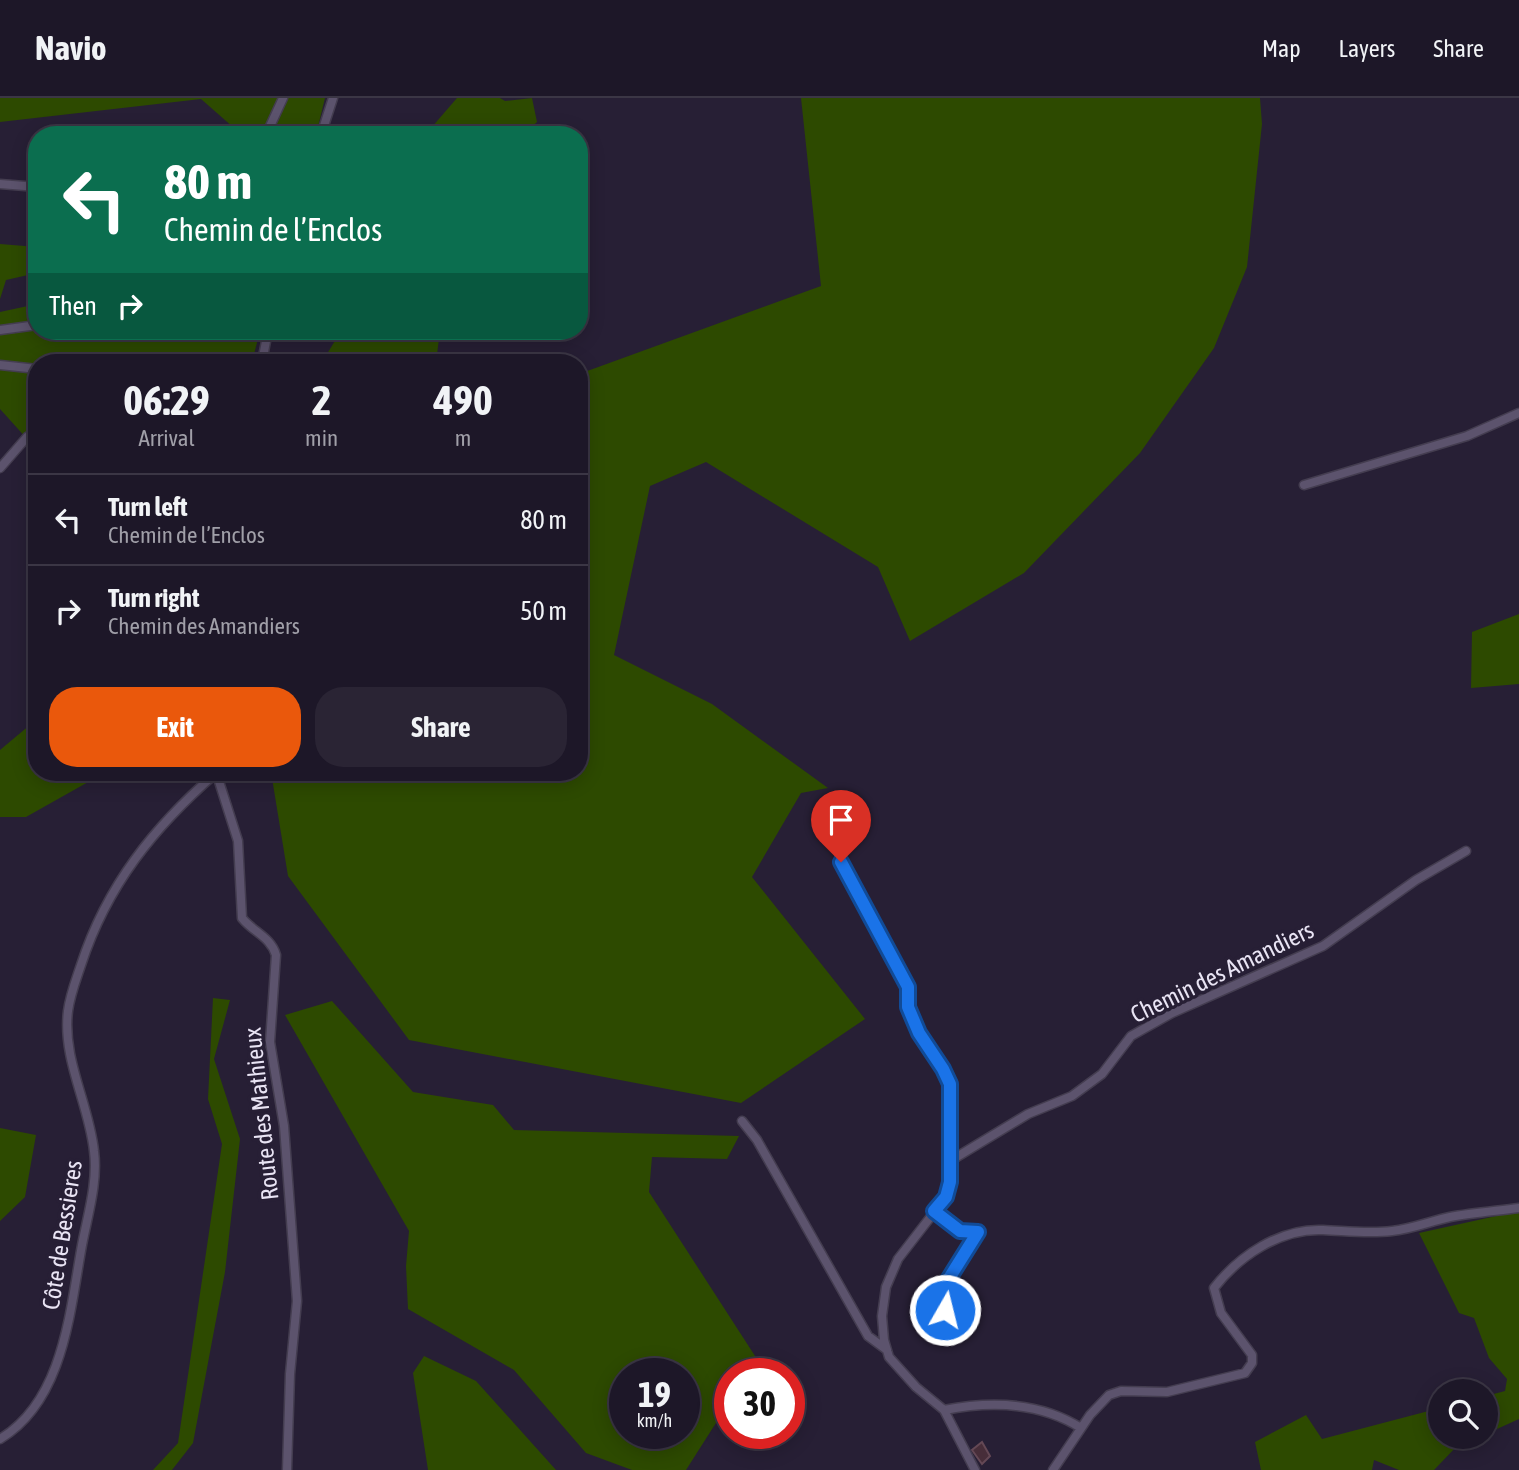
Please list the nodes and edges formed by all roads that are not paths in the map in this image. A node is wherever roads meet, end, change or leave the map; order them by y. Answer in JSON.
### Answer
{"nodes":[{"id":1,"x":283,"y":98,"type":"edge"},
{"id":2,"x":333,"y":98,"type":"edge"},
{"id":3,"x":270,"y":126,"type":"edge"},
{"id":4,"x":324,"y":126,"type":"edge"},
{"id":5,"x":0,"y":184,"type":"edge"},
{"id":6,"x":28,"y":186,"type":"edge"},
{"id":7,"x":28,"y":326,"type":"edge"},
{"id":8,"x":0,"y":330,"type":"edge"},
{"id":9,"x":0,"y":365,"type":"edge"},
{"id":10,"x":28,"y":368,"type":"edge"},
{"id":11,"x":1519,"y":413,"type":"edge"},
{"id":12,"x":28,"y":436,"type":"edge"},
{"id":13,"x":0,"y":468,"type":"edge"},
{"id":14,"x":1304,"y":485,"type":"dead end"},
{"id":15,"x":206,"y":781,"type":"edge"},
{"id":16,"x":219,"y":781,"type":"edge"},
{"id":17,"x":837,"y":844,"type":"dead end"},
{"id":18,"x":1466,"y":851,"type":"dead end"},
{"id":19,"x":742,"y":1121,"type":"dead end"},
{"id":20,"x":950,"y":1161,"type":"junction"},
{"id":21,"x":1519,"y":1208,"type":"edge"},
{"id":22,"x":934,"y":1211,"type":"junction"},
{"id":23,"x":951,"y":1311,"type":"dead end"},
{"id":24,"x":887,"y":1350,"type":"junction"},
{"id":25,"x":944,"y":1410,"type":"junction"},
{"id":26,"x":1081,"y":1428,"type":"junction"},
{"id":27,"x":0,"y":1439,"type":"edge"},
{"id":28,"x":287,"y":1470,"type":"edge"},
{"id":29,"x":975,"y":1470,"type":"edge"},
{"id":30,"x":1054,"y":1470,"type":"edge"}],
"edges":[{"from":1,"to":3,"type":"street"},
{"from":2,"to":4,"type":"street"},
{"from":5,"to":6,"type":"street"},
{"from":7,"to":8,"type":"street"},
{"from":9,"to":10,"type":"street"},
{"from":11,"to":14,"type":"street"},
{"from":12,"to":13,"type":"street"},
{"from":15,"to":27,"type":"street","name":"Côte de Bessieres"},
{"from":16,"to":28,"type":"street","name":"Route des Mathieux"},
{"from":17,"to":20,"type":"street"},
{"from":18,"to":20,"type":"street","name":"Chemin des Amandiers"},
{"from":19,"to":24,"type":"street"},
{"from":20,"to":22,"type":"street"},
{"from":21,"to":26,"type":"street"},
{"from":22,"to":23,"type":"street"},
{"from":22,"to":24,"type":"street"},
{"from":24,"to":25,"type":"street"},
{"from":25,"to":26,"type":"street"},
{"from":25,"to":29,"type":"street"},
{"from":26,"to":30,"type":"street"}]}
